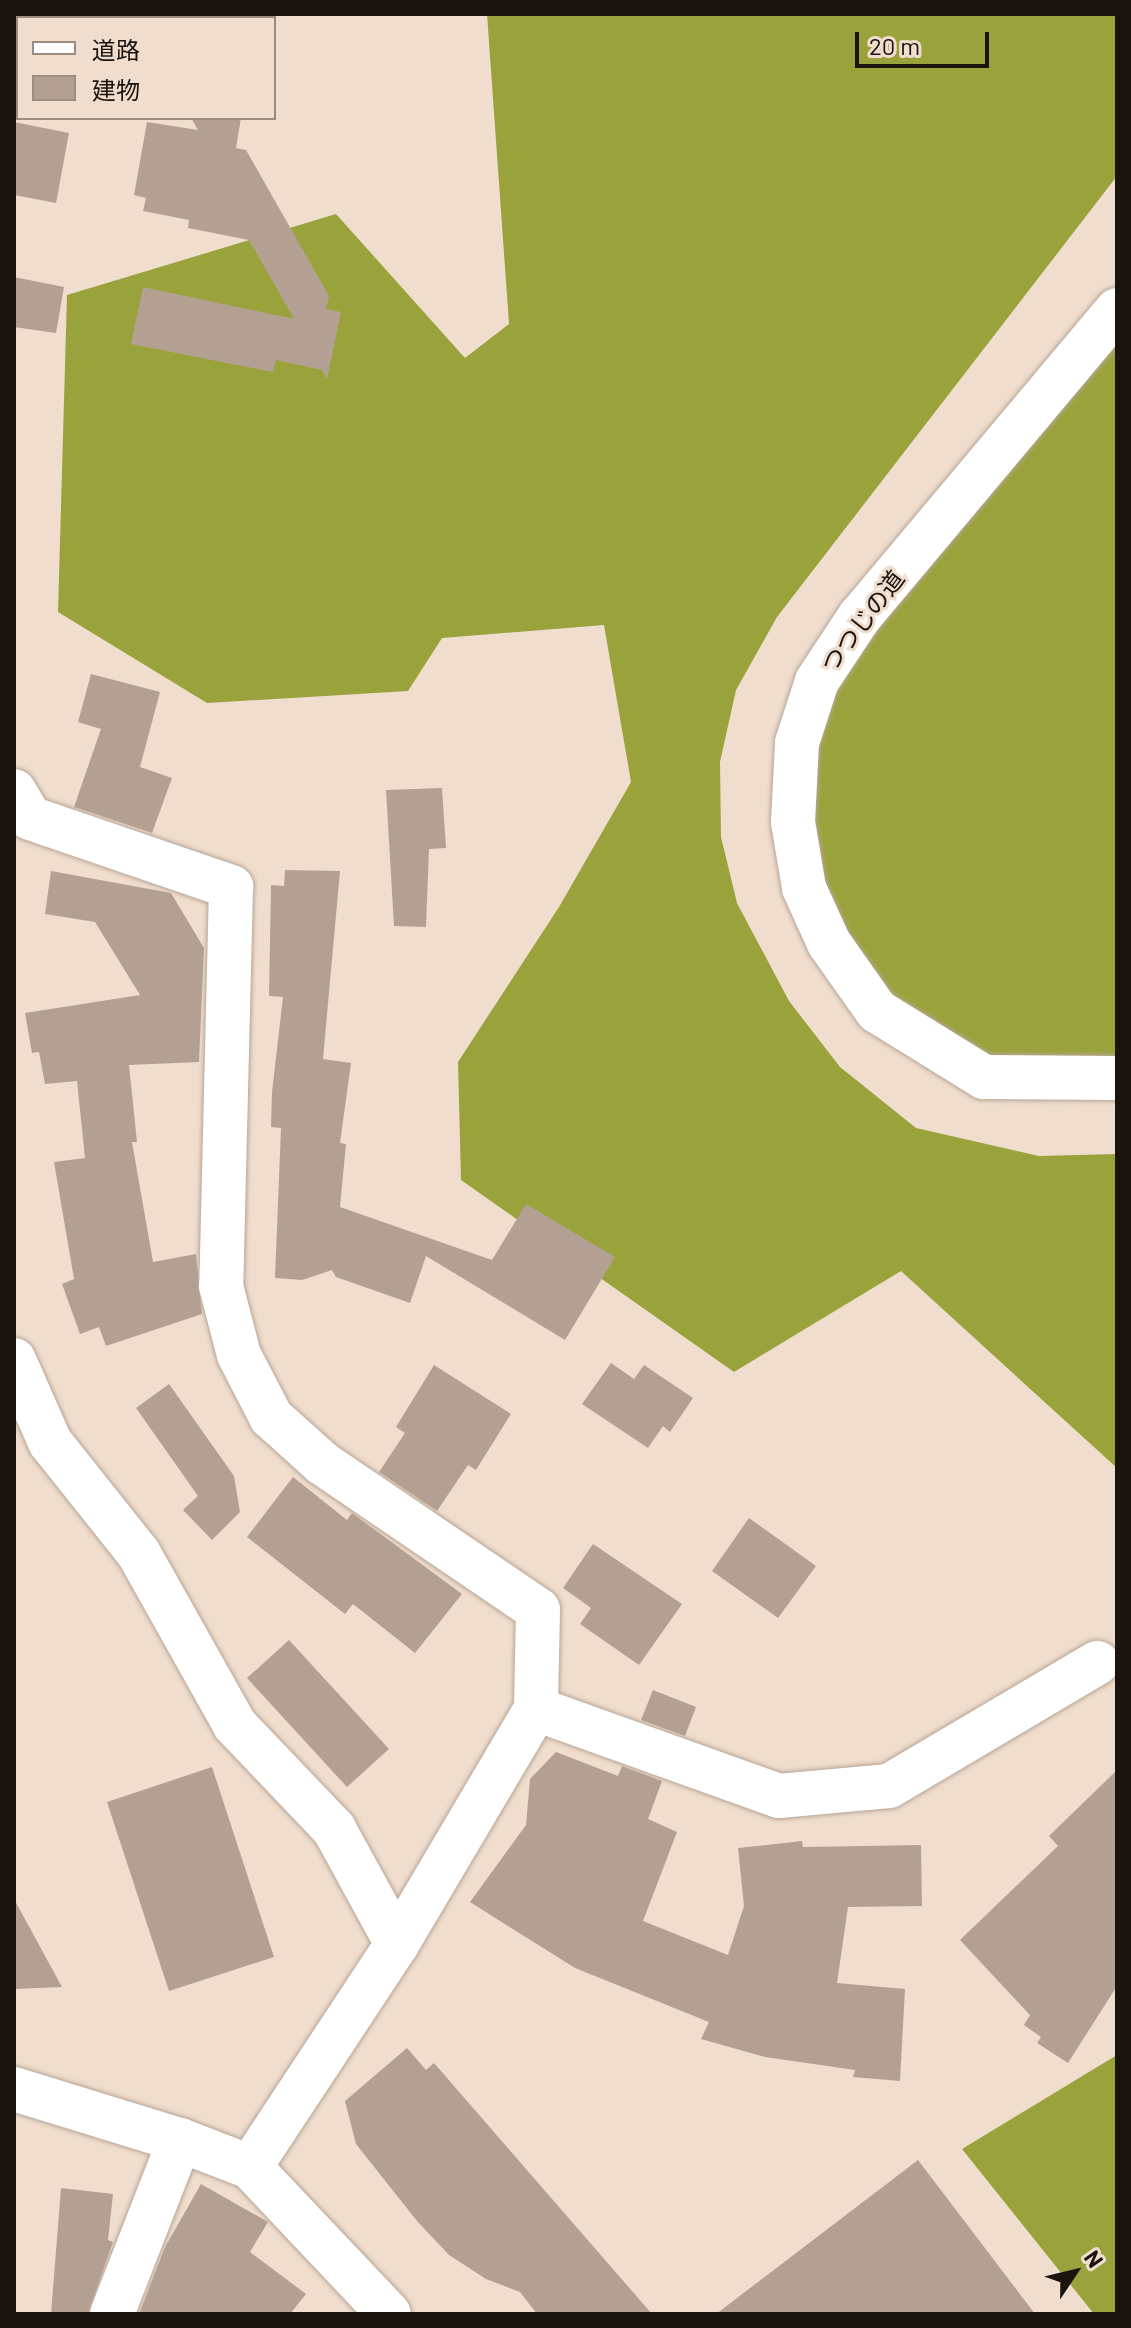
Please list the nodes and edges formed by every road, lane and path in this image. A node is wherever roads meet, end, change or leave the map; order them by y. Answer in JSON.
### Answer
{"nodes":[{"id":1,"x":1117,"y":310,"type":"edge"},
{"id":2,"x":14,"y":791,"type":"edge"},
{"id":3,"x":1117,"y":1078,"type":"edge"},
{"id":4,"x":14,"y":1360,"type":"edge"},
{"id":5,"x":1097,"y":1663,"type":"dead end"},
{"id":6,"x":536,"y":1709,"type":"junction"},
{"id":7,"x":397,"y":1944,"type":"junction"},
{"id":8,"x":14,"y":2089,"type":"edge"},
{"id":9,"x":180,"y":2140,"type":"junction"},
{"id":10,"x":250,"y":2167,"type":"junction"},
{"id":11,"x":112,"y":2314,"type":"edge"},
{"id":12,"x":389,"y":2314,"type":"edge"}],
"edges":[{"from":1,"to":3,"type":"street","name":"つつじの道"},
{"from":2,"to":6,"type":"street"},
{"from":4,"to":7,"type":"street"},
{"from":5,"to":6,"type":"street"},
{"from":6,"to":7,"type":"street"},
{"from":7,"to":10,"type":"street"},
{"from":8,"to":9,"type":"street"},
{"from":9,"to":10,"type":"street"},
{"from":9,"to":11,"type":"street"},
{"from":10,"to":12,"type":"street"}]}
